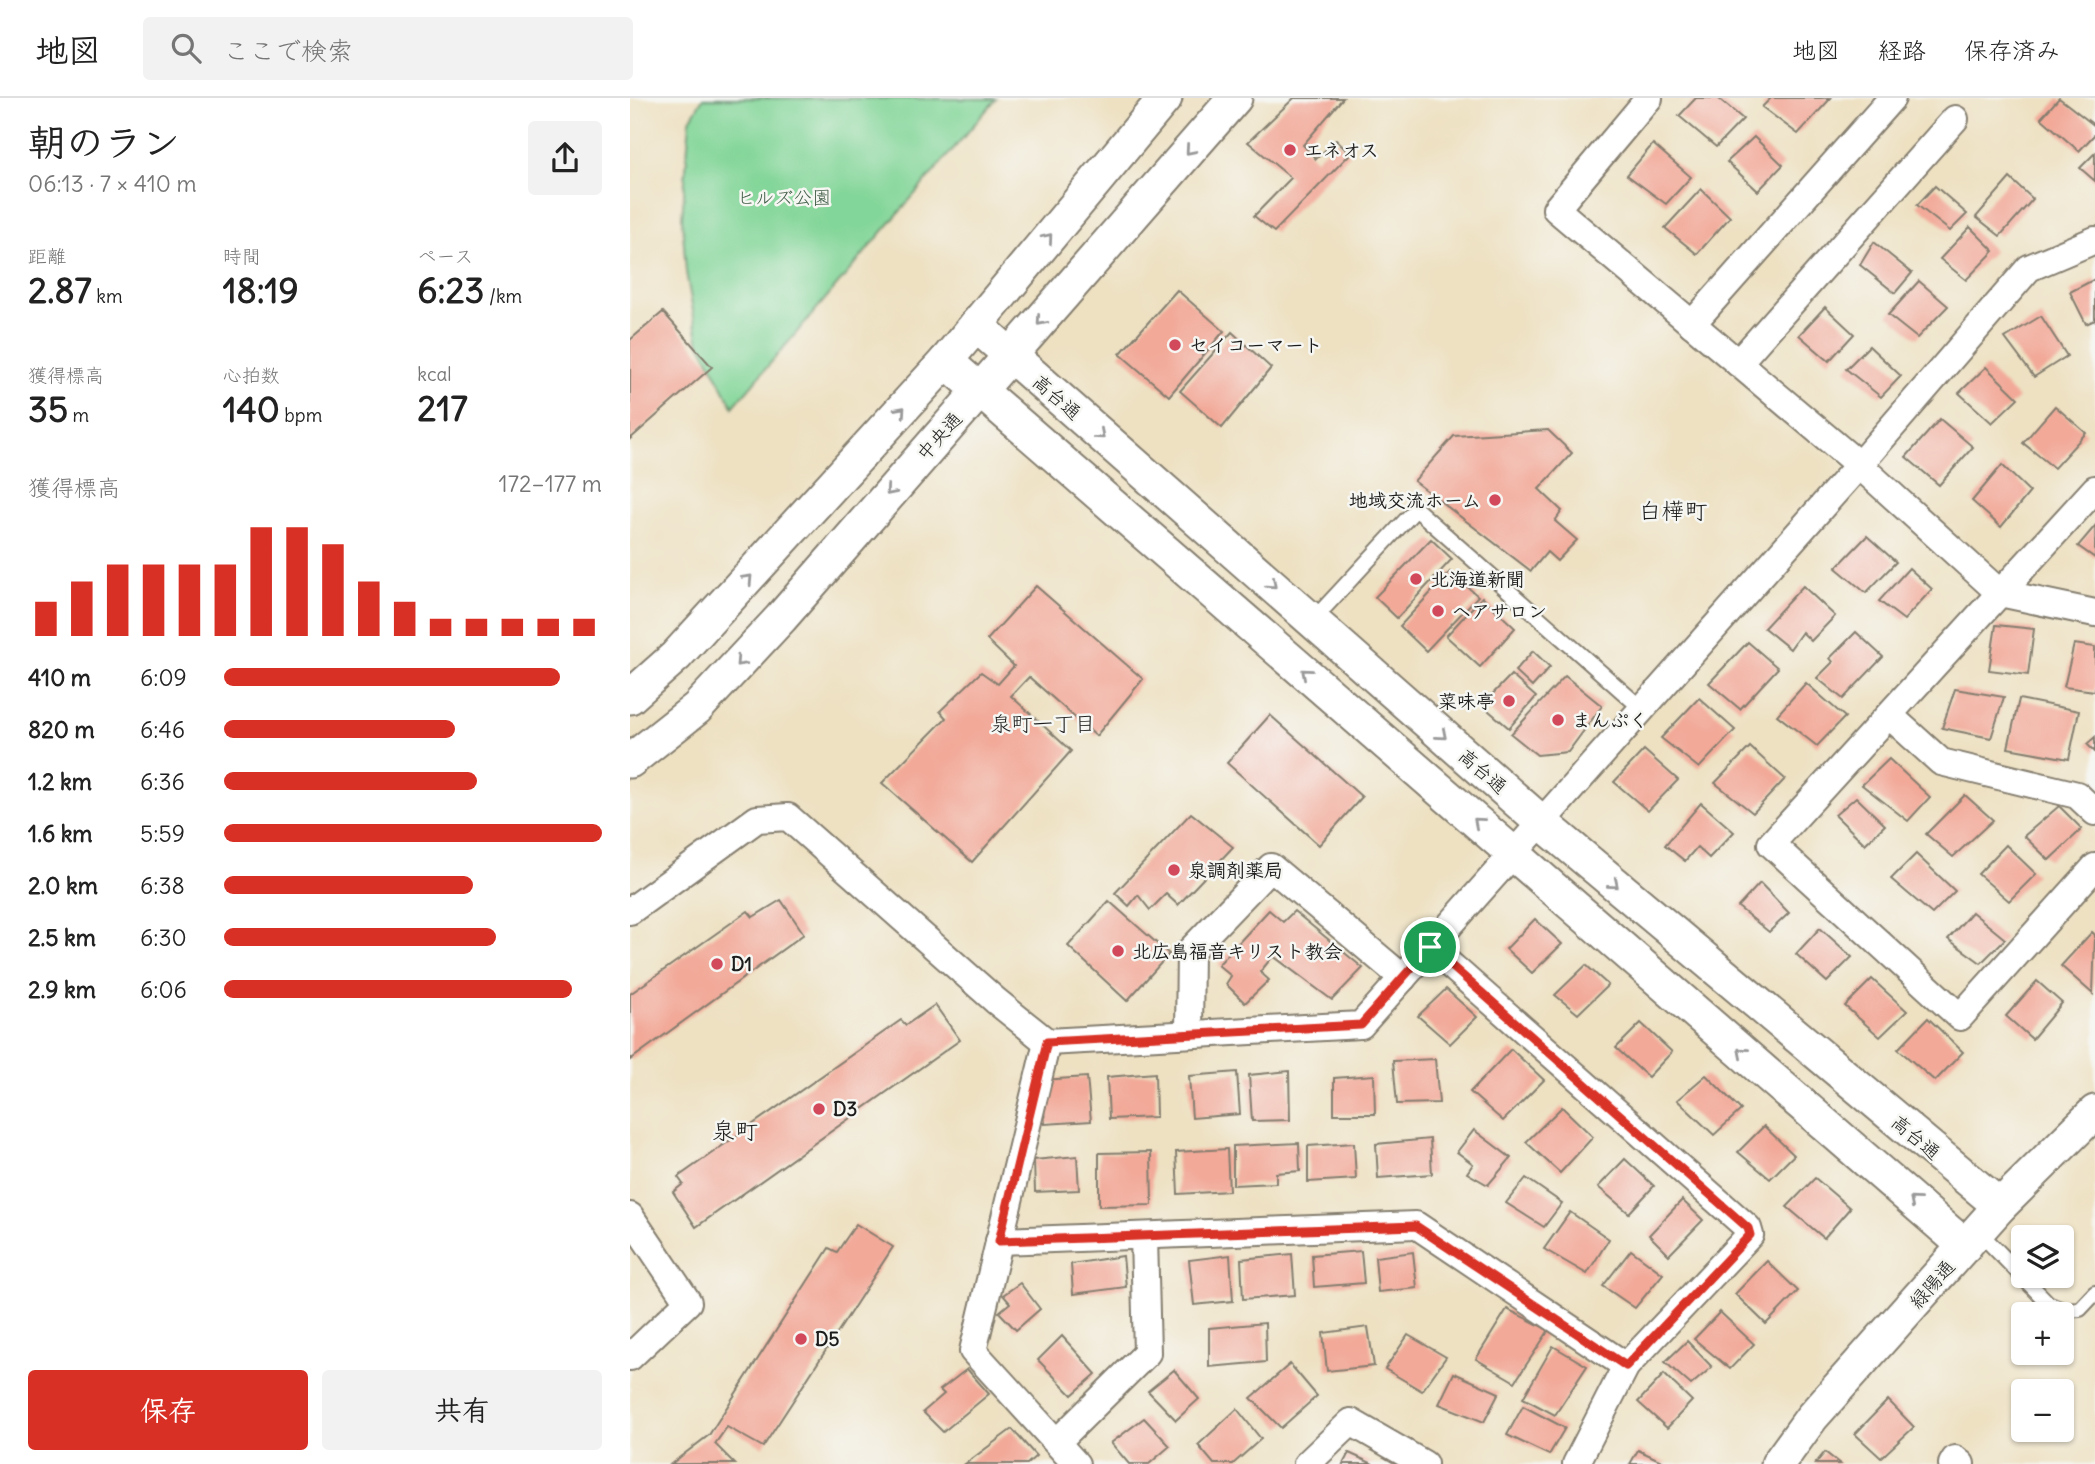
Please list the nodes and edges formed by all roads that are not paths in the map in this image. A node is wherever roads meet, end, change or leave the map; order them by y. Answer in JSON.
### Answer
{"nodes":[{"id":1,"x":1165,"y":98,"type":"edge"},
{"id":2,"x":1649,"y":98,"type":"edge"},
{"id":3,"x":1892,"y":98,"type":"edge"},
{"id":4,"x":1232,"y":99,"type":"edge"},
{"id":5,"x":1955,"y":120,"type":"dead end"},
{"id":6,"x":2095,"y":240,"type":"edge"},
{"id":7,"x":1692,"y":324,"type":"junction"},
{"id":8,"x":976,"y":325,"type":"junction"},
{"id":9,"x":1010,"y":357,"type":"junction"},
{"id":10,"x":946,"y":361,"type":"junction"},
{"id":11,"x":1738,"y":363,"type":"junction"},
{"id":12,"x":979,"y":392,"type":"junction"},
{"id":13,"x":1859,"y":465,"type":"junction"},
{"id":14,"x":2095,"y":489,"type":"edge"},
{"id":15,"x":2000,"y":593,"type":"junction"},
{"id":16,"x":2095,"y":613,"type":"edge"},
{"id":17,"x":1313,"y":620,"type":"junction"},
{"id":18,"x":630,"y":697,"type":"edge"},
{"id":19,"x":1641,"y":708,"type":"junction"},
{"id":20,"x":1889,"y":715,"type":"junction"},
{"id":21,"x":630,"y":761,"type":"edge"},
{"id":22,"x":2095,"y":812,"type":"edge"},
{"id":23,"x":1541,"y":822,"type":"junction"},
{"id":24,"x":1514,"y":853,"type":"junction"},
{"id":25,"x":2095,"y":867,"type":"edge"},
{"id":26,"x":630,"y":911,"type":"edge"},
{"id":27,"x":1430,"y":947,"type":"junction"},
{"id":28,"x":1403,"y":978,"type":"junction"},
{"id":29,"x":1189,"y":1033,"type":"junction"},
{"id":30,"x":1047,"y":1042,"type":"junction"},
{"id":31,"x":2095,"y":1112,"type":"edge"},
{"id":32,"x":2000,"y":1206,"type":"junction"},
{"id":33,"x":630,"y":1216,"type":"edge"},
{"id":34,"x":1144,"y":1237,"type":"junction"},
{"id":35,"x":1972,"y":1239,"type":"junction"},
{"id":36,"x":999,"y":1241,"type":"junction"},
{"id":37,"x":2095,"y":1293,"type":"edge"},
{"id":38,"x":630,"y":1357,"type":"edge"},
{"id":39,"x":1626,"y":1366,"type":"junction"},
{"id":40,"x":1057,"y":1442,"type":"junction"},
{"id":41,"x":1076,"y":1464,"type":"edge"},
{"id":42,"x":1307,"y":1464,"type":"edge"},
{"id":43,"x":1424,"y":1464,"type":"edge"},
{"id":44,"x":1576,"y":1464,"type":"edge"},
{"id":45,"x":1778,"y":1464,"type":"edge"},
{"id":46,"x":1952,"y":1464,"type":"edge"},
{"id":47,"x":1961,"y":1464,"type":"edge"}],
"edges":[{"from":8,"to":1,"type":"street","one_way":true},
{"from":2,"to":7,"type":"street"},
{"from":3,"to":7,"type":"street"},
{"from":4,"to":9,"type":"street","name":"中央通","one_way":true},
{"from":5,"to":11,"type":"street"},
{"from":6,"to":13,"type":"street"},
{"from":7,"to":11,"type":"street"},
{"from":8,"to":9,"type":"street","name":"高台通"},
{"from":8,"to":10,"type":"street"},
{"from":9,"to":12,"type":"street","name":"中央通"},
{"from":9,"to":17,"type":"street","name":"高台通","one_way":true},
{"from":10,"to":12,"type":"street"},
{"from":18,"to":10,"type":"street","one_way":true},
{"from":11,"to":13,"type":"street"},
{"from":12,"to":21,"type":"street","name":"中央通","one_way":true},
{"from":24,"to":12,"type":"street","one_way":true},
{"from":13,"to":15,"type":"street"},
{"from":13,"to":19,"type":"street"},
{"from":14,"to":15,"type":"street"},
{"from":15,"to":16,"type":"street"},
{"from":15,"to":20,"type":"street"},
{"from":17,"to":19,"type":"lane"},
{"from":17,"to":23,"type":"street","name":"高台通","one_way":true},
{"from":19,"to":23,"type":"street"},
{"from":20,"to":22,"type":"street"},
{"from":20,"to":25,"type":"street"},
{"from":23,"to":24,"type":"street"},
{"from":23,"to":32,"type":"street","name":"高台通","one_way":true},
{"from":24,"to":27,"type":"street"},
{"from":35,"to":24,"type":"street","one_way":true},
{"from":26,"to":30,"type":"street"},
{"from":27,"to":28,"type":"street"},
{"from":27,"to":39,"type":"street"},
{"from":28,"to":29,"type":"street"},
{"from":28,"to":29,"type":"street"},
{"from":29,"to":30,"type":"street"},
{"from":30,"to":36,"type":"street"},
{"from":31,"to":32,"type":"street","name":"緑陽通"},
{"from":32,"to":35,"type":"street","name":"緑陽通"},
{"from":33,"to":38,"type":"street"},
{"from":34,"to":36,"type":"street"},
{"from":34,"to":39,"type":"street"},
{"from":34,"to":40,"type":"street"},
{"from":35,"to":37,"type":"lane"},
{"from":35,"to":45,"type":"street","name":"緑陽通"},
{"from":36,"to":40,"type":"street"},
{"from":39,"to":44,"type":"street"},
{"from":40,"to":41,"type":"street"},
{"from":42,"to":43,"type":"street"},
{"from":46,"to":47,"type":"street"}]}
